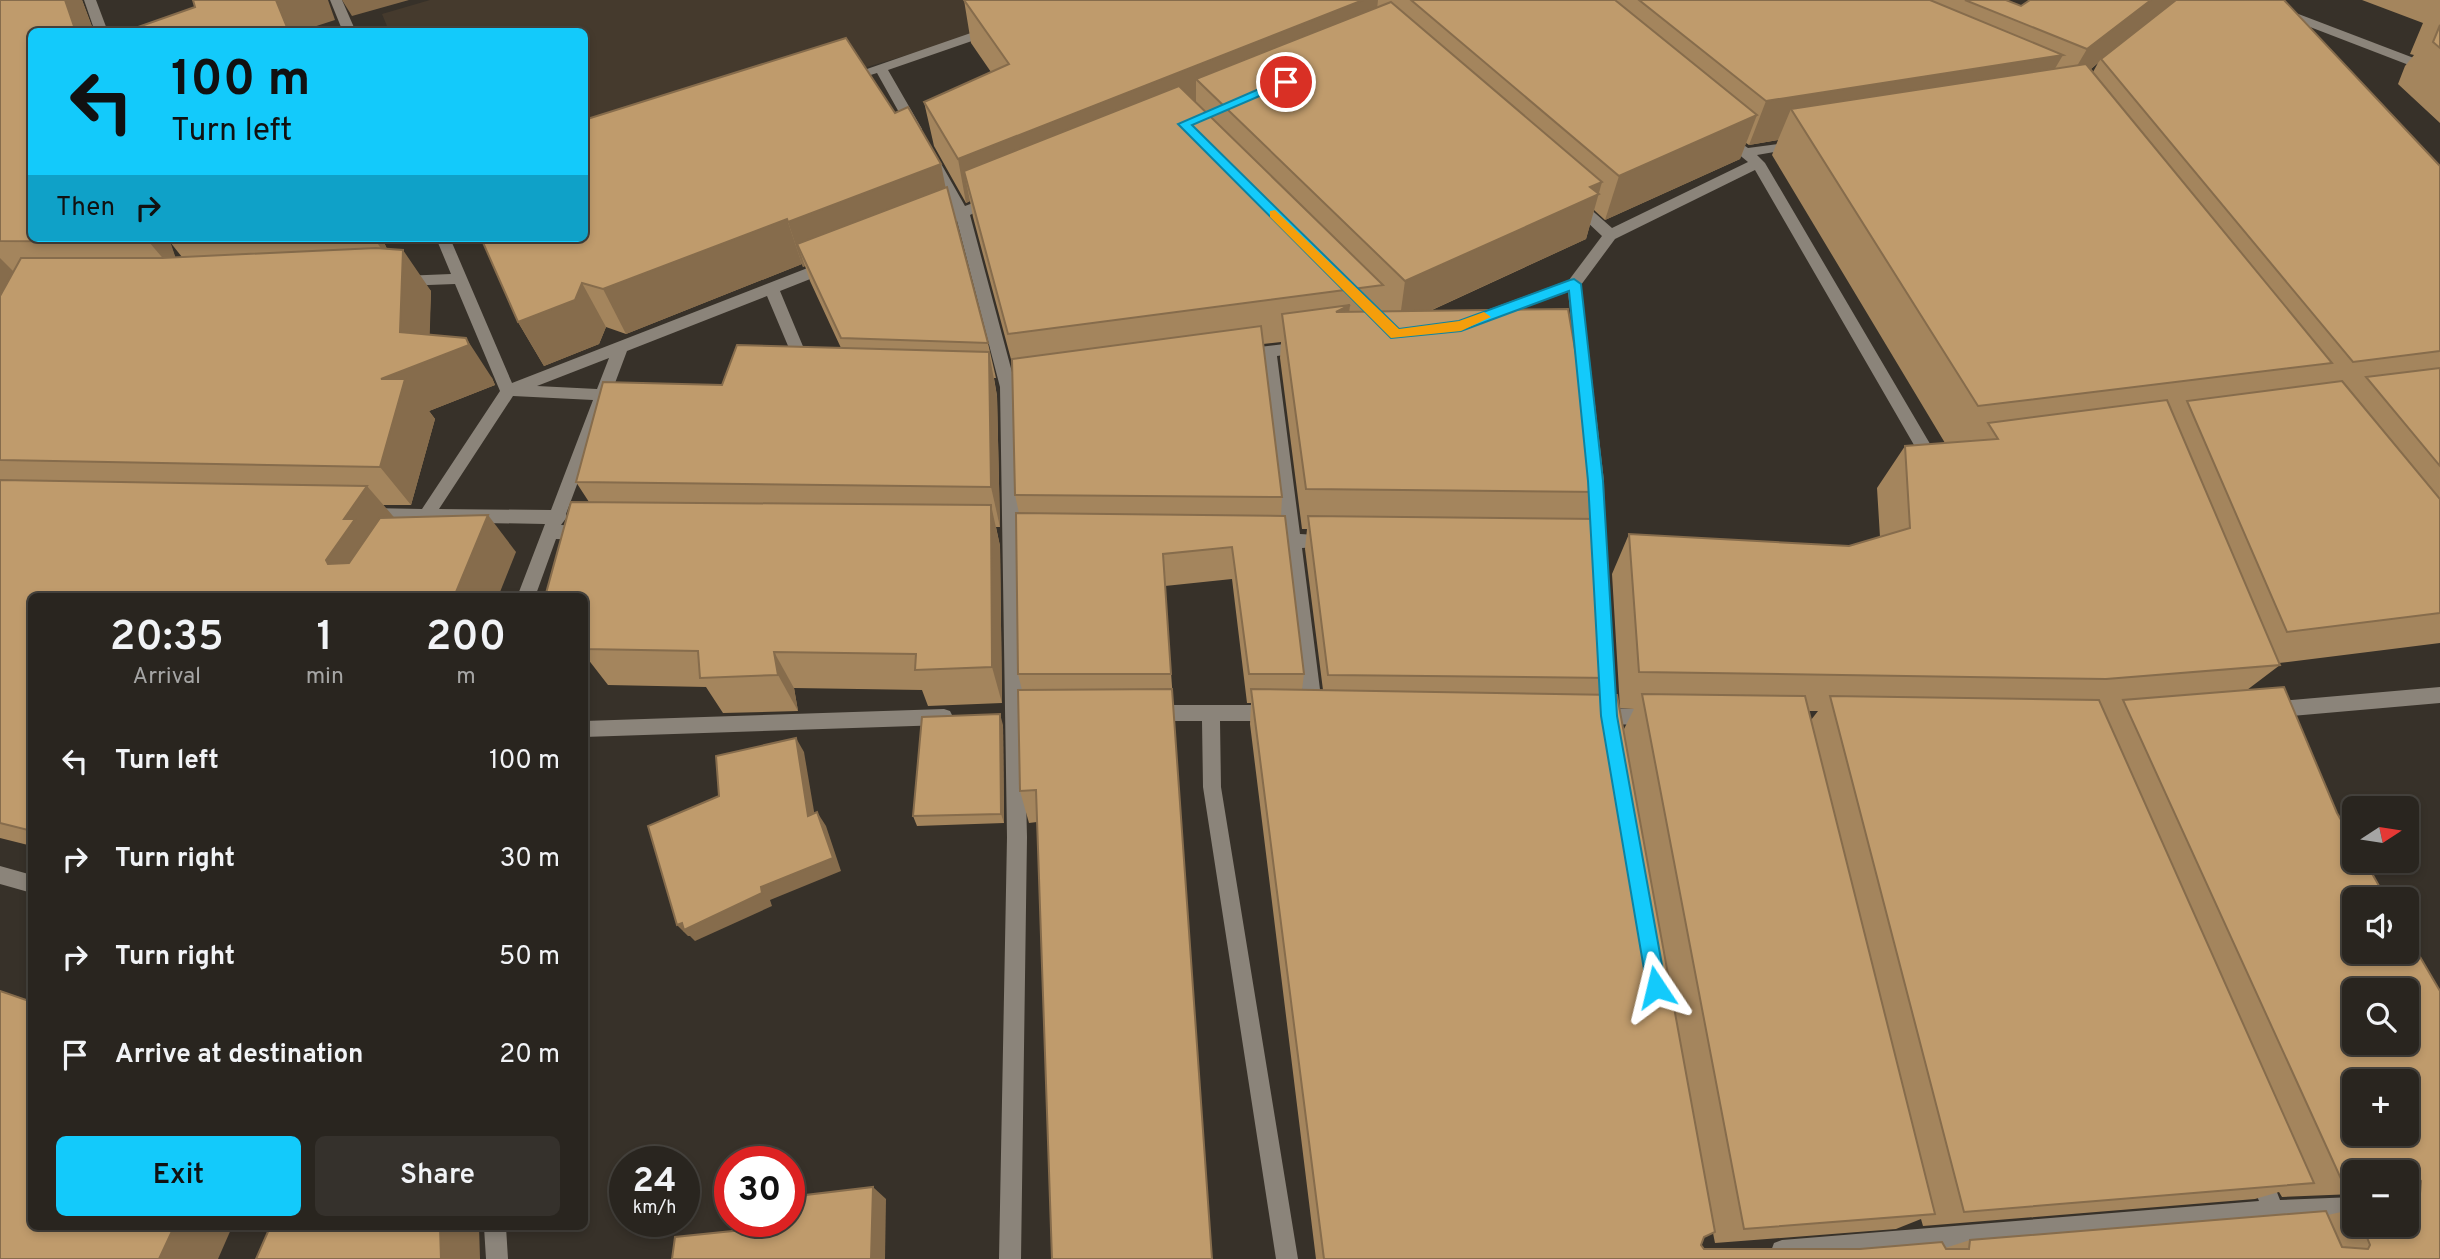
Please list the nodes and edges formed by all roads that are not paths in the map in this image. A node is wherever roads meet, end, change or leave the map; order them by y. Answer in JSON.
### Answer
{"nodes":[{"id":1,"x":90,"y":0,"type":"edge"},
{"id":2,"x":336,"y":0,"type":"edge"},
{"id":3,"x":2262,"y":4,"type":"edge"},
{"id":4,"x":1005,"y":26,"type":"edge"},
{"id":5,"x":100,"y":28,"type":"edge"},
{"id":6,"x":348,"y":28,"type":"edge"},
{"id":7,"x":880,"y":68,"type":"junction"},
{"id":8,"x":2440,"y":73,"type":"edge"},
{"id":9,"x":829,"y":84,"type":"edge"},
{"id":10,"x":1713,"y":126,"type":"edge"},
{"id":11,"x":1814,"y":142,"type":"edge"},
{"id":12,"x":1751,"y":158,"type":"junction"},
{"id":13,"x":1560,"y":191,"type":"edge"},
{"id":14,"x":1007,"y":195,"type":"edge"},
{"id":15,"x":961,"y":214,"type":"junction"},
{"id":16,"x":923,"y":228,"type":"edge"},
{"id":17,"x":1611,"y":235,"type":"junction"},
{"id":18,"x":445,"y":242,"type":"edge"},
{"id":19,"x":847,"y":258,"type":"edge"},
{"id":20,"x":460,"y":279,"type":"junction"},
{"id":21,"x":391,"y":282,"type":"edge"},
{"id":22,"x":1574,"y":284,"type":"junction"},
{"id":23,"x":771,"y":288,"type":"junction"},
{"id":24,"x":1473,"y":321,"type":"edge"},
{"id":25,"x":1321,"y":345,"type":"edge"},
{"id":26,"x":621,"y":346,"type":"junction"},
{"id":27,"x":1269,"y":352,"type":"junction"},
{"id":28,"x":1224,"y":357,"type":"edge"},
{"id":29,"x":810,"y":380,"type":"edge"},
{"id":30,"x":508,"y":391,"type":"junction"},
{"id":31,"x":603,"y":395,"type":"junction"},
{"id":32,"x":1959,"y":457,"type":"edge"},
{"id":33,"x":357,"y":515,"type":"edge"},
{"id":34,"x":426,"y":516,"type":"junction"},
{"id":35,"x":556,"y":525,"type":"junction"},
{"id":36,"x":608,"y":533,"type":"edge"},
{"id":37,"x":410,"y":539,"type":"edge"},
{"id":38,"x":1248,"y":541,"type":"edge"},
{"id":39,"x":1290,"y":541,"type":"junction"},
{"id":40,"x":1346,"y":541,"type":"edge"},
{"id":41,"x":1593,"y":546,"type":"edge"},
{"id":42,"x":528,"y":593,"type":"edge"},
{"id":43,"x":2440,"y":695,"type":"edge"},
{"id":44,"x":1133,"y":713,"type":"edge"},
{"id":45,"x":1211,"y":713,"type":"junction"},
{"id":46,"x":1008,"y":714,"type":"junction"},
{"id":47,"x":1041,"y":714,"type":"edge"},
{"id":48,"x":959,"y":716,"type":"edge"},
{"id":49,"x":1582,"y":716,"type":"edge"},
{"id":50,"x":1678,"y":718,"type":"edge"},
{"id":51,"x":2256,"y":724,"type":"edge"},
{"id":52,"x":588,"y":729,"type":"edge"},
{"id":53,"x":0,"y":874,"type":"edge"},
{"id":54,"x":28,"y":883,"type":"edge"},
{"id":55,"x":2252,"y":1159,"type":"edge"},
{"id":56,"x":2342,"y":1208,"type":"edge"},
{"id":57,"x":2274,"y":1210,"type":"junction"},
{"id":58,"x":495,"y":1230,"type":"edge"},
{"id":59,"x":1912,"y":1242,"type":"edge"},
{"id":60,"x":1759,"y":1253,"type":"edge"},
{"id":61,"x":497,"y":1259,"type":"edge"},
{"id":62,"x":1010,"y":1259,"type":"edge"},
{"id":63,"x":1287,"y":1259,"type":"edge"},
{"id":64,"x":2294,"y":1259,"type":"edge"}],
"edges":[{"from":1,"to":5,"type":"street"},
{"from":2,"to":6,"type":"street"},
{"from":3,"to":8,"type":"street"},
{"from":4,"to":7,"type":"street"},
{"from":7,"to":9,"type":"street"},
{"from":7,"to":15,"type":"street"},
{"from":10,"to":12,"type":"street"},
{"from":11,"to":12,"type":"street"},
{"from":12,"to":17,"type":"street"},
{"from":12,"to":32,"type":"street"},
{"from":13,"to":17,"type":"street"},
{"from":14,"to":15,"type":"street"},
{"from":15,"to":16,"type":"street"},
{"from":15,"to":46,"type":"street"},
{"from":17,"to":22,"type":"street"},
{"from":18,"to":20,"type":"street"},
{"from":19,"to":23,"type":"street"},
{"from":20,"to":21,"type":"street"},
{"from":20,"to":30,"type":"street"},
{"from":22,"to":24,"type":"street"},
{"from":22,"to":41,"type":"street"},
{"from":23,"to":26,"type":"street"},
{"from":23,"to":29,"type":"street"},
{"from":25,"to":27,"type":"street"},
{"from":26,"to":30,"type":"street"},
{"from":26,"to":31,"type":"street"},
{"from":27,"to":28,"type":"street"},
{"from":27,"to":39,"type":"street"},
{"from":30,"to":31,"type":"street"},
{"from":30,"to":34,"type":"street"},
{"from":31,"to":35,"type":"street"},
{"from":33,"to":34,"type":"street"},
{"from":34,"to":35,"type":"street"},
{"from":34,"to":37,"type":"street"},
{"from":35,"to":36,"type":"street"},
{"from":35,"to":42,"type":"street"},
{"from":38,"to":39,"type":"street"},
{"from":39,"to":40,"type":"street"},
{"from":39,"to":45,"type":"street"},
{"from":43,"to":51,"type":"street"},
{"from":44,"to":45,"type":"street"},
{"from":45,"to":63,"type":"street"},
{"from":46,"to":47,"type":"street"},
{"from":46,"to":62,"type":"street"},
{"from":48,"to":52,"type":"street"},
{"from":49,"to":50,"type":"street"},
{"from":53,"to":54,"type":"street"},
{"from":55,"to":57,"type":"street"},
{"from":56,"to":57,"type":"street"},
{"from":57,"to":59,"type":"street"},
{"from":57,"to":64,"type":"street"},
{"from":58,"to":61,"type":"street"},
{"from":59,"to":60,"type":"street"}]}
